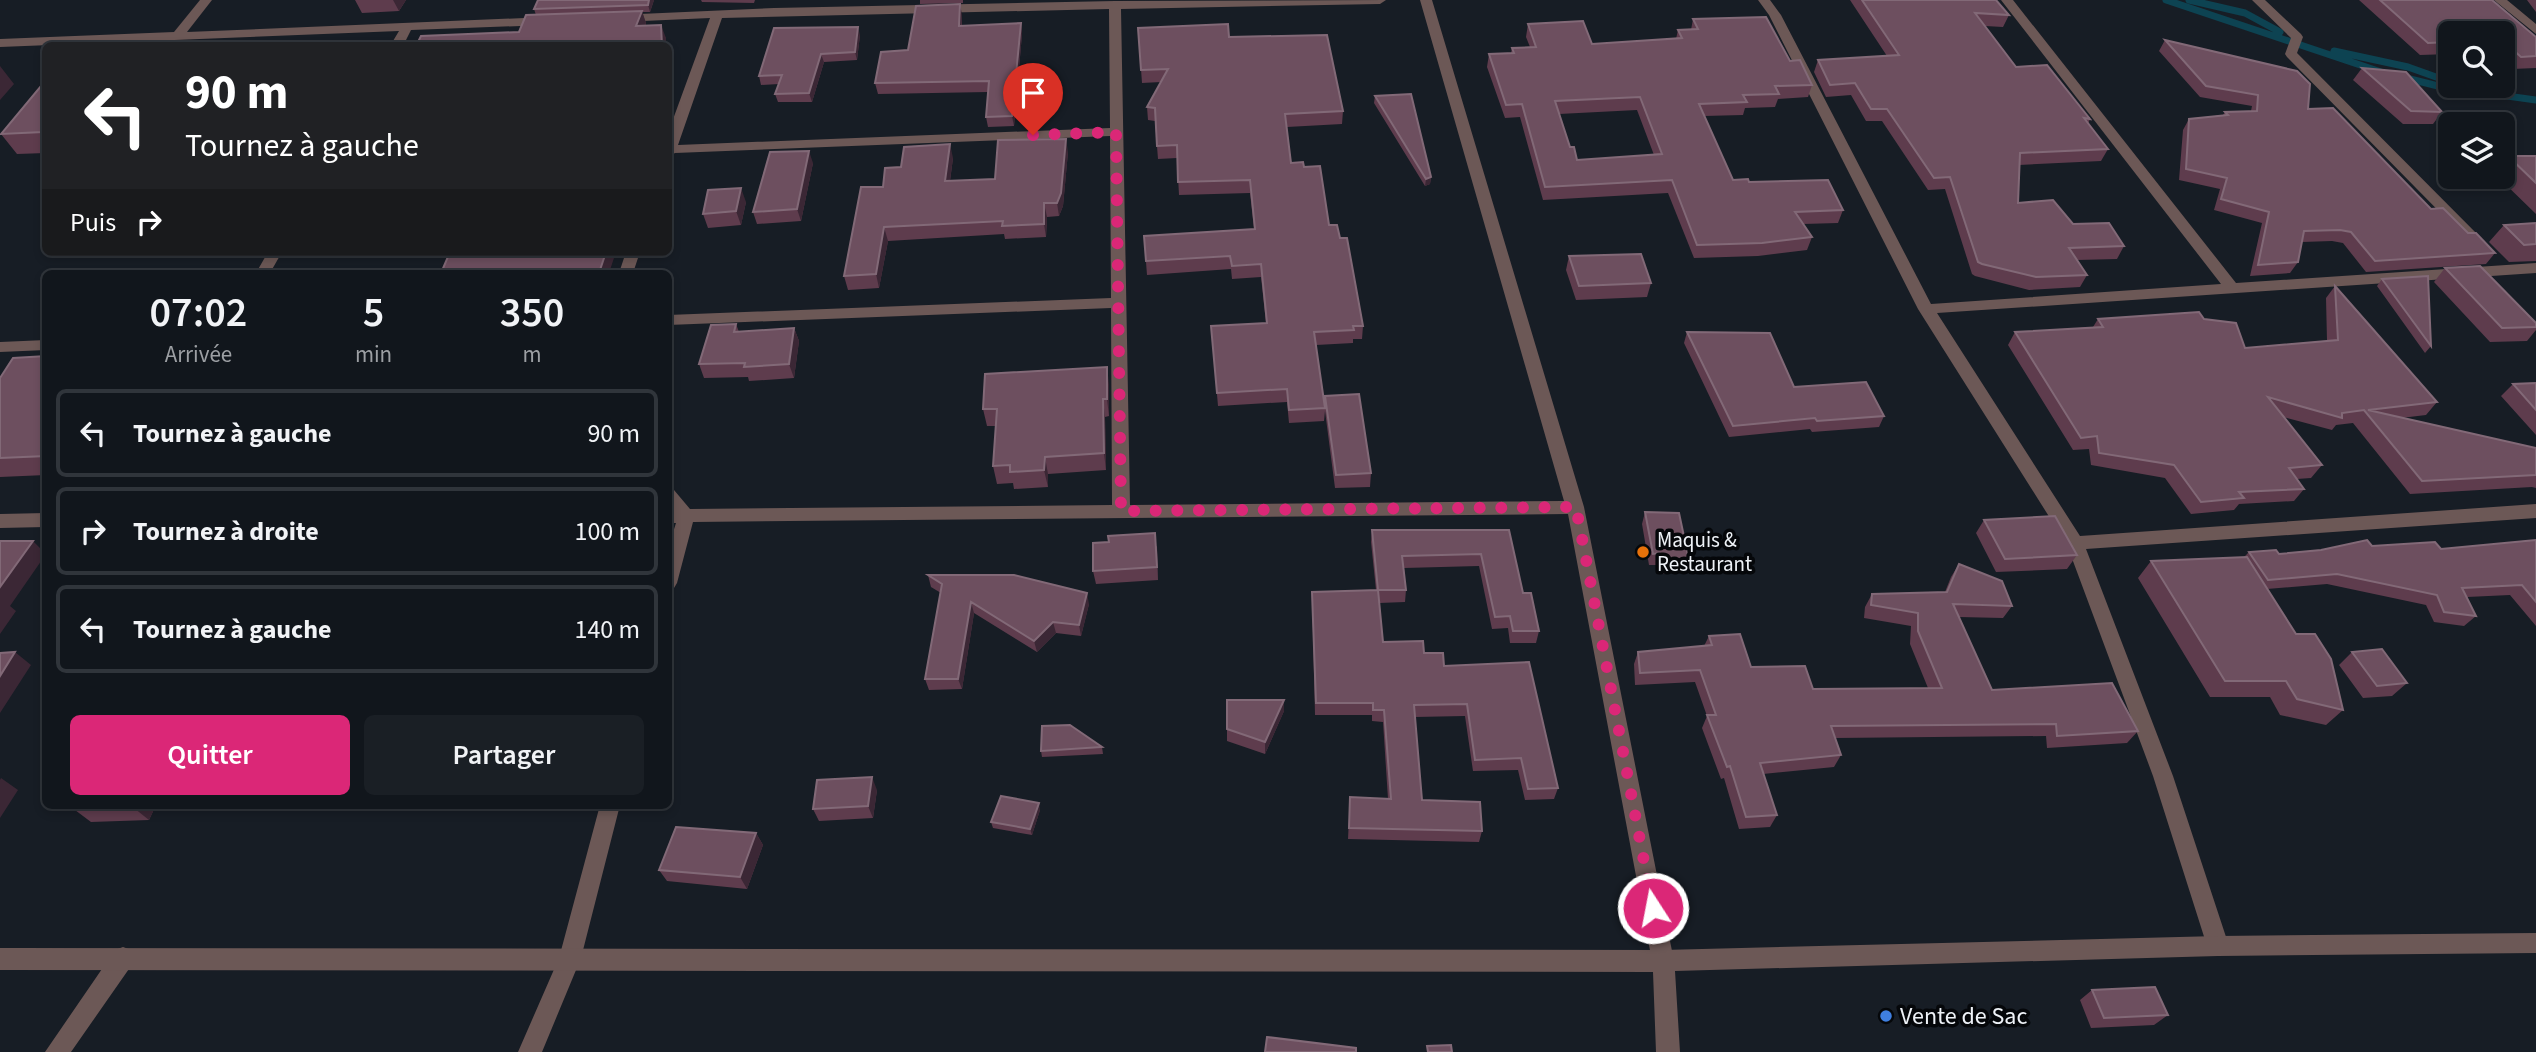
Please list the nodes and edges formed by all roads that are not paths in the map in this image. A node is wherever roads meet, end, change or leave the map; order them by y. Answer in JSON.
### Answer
{"nodes":[{"id":1,"x":206,"y":0,"type":"edge"},
{"id":2,"x":1380,"y":0,"type":"edge"},
{"id":3,"x":1426,"y":0,"type":"edge"},
{"id":4,"x":1764,"y":0,"type":"edge"},
{"id":5,"x":2007,"y":0,"type":"edge"},
{"id":6,"x":2258,"y":0,"type":"edge"},
{"id":7,"x":2500,"y":0,"type":"edge"},
{"id":8,"x":1027,"y":3,"type":"edge"},
{"id":9,"x":1115,"y":5,"type":"junction"},
{"id":10,"x":717,"y":15,"type":"junction"},
{"id":11,"x":610,"y":19,"type":"edge"},
{"id":12,"x":556,"y":20,"type":"edge"},
{"id":13,"x":408,"y":25,"type":"junction"},
{"id":14,"x":2536,"y":30,"type":"edge"},
{"id":15,"x":179,"y":34,"type":"junction"},
{"id":16,"x":398,"y":42,"type":"edge"},
{"id":17,"x":0,"y":43,"type":"edge"},
{"id":18,"x":1116,"y":132,"type":"junction"},
{"id":19,"x":672,"y":142,"type":"edge"},
{"id":20,"x":672,"y":151,"type":"edge"},
{"id":21,"x":2536,"y":268,"type":"edge"},
{"id":22,"x":2503,"y":269,"type":"junction"},
{"id":23,"x":2233,"y":289,"type":"junction"},
{"id":24,"x":1119,"y":303,"type":"junction"},
{"id":25,"x":1926,"y":309,"type":"junction"},
{"id":26,"x":672,"y":320,"type":"edge"},
{"id":27,"x":42,"y":345,"type":"edge"},
{"id":28,"x":0,"y":347,"type":"edge"},
{"id":29,"x":1576,"y":507,"type":"junction"},
{"id":30,"x":1121,"y":511,"type":"junction"},
{"id":31,"x":2536,"y":511,"type":"edge"},
{"id":32,"x":677,"y":516,"type":"edge"},
{"id":33,"x":42,"y":520,"type":"edge"},
{"id":34,"x":0,"y":521,"type":"edge"},
{"id":35,"x":2075,"y":543,"type":"junction"},
{"id":36,"x":672,"y":553,"type":"edge"},
{"id":37,"x":609,"y":809,"type":"edge"},
{"id":38,"x":2536,"y":943,"type":"edge"},
{"id":39,"x":2218,"y":946,"type":"junction"},
{"id":40,"x":123,"y":958,"type":"junction"},
{"id":41,"x":570,"y":958,"type":"junction"},
{"id":42,"x":0,"y":959,"type":"edge"},
{"id":43,"x":1663,"y":961,"type":"junction"},
{"id":44,"x":57,"y":1052,"type":"edge"},
{"id":45,"x":530,"y":1052,"type":"edge"},
{"id":46,"x":1668,"y":1052,"type":"edge"}],
"edges":[{"from":1,"to":15,"type":"street"},
{"from":2,"to":9,"type":"street"},
{"from":3,"to":29,"type":"street"},
{"from":4,"to":25,"type":"street"},
{"from":5,"to":23,"type":"street"},
{"from":6,"to":22,"type":"street"},
{"from":7,"to":14,"type":"street"},
{"from":8,"to":9,"type":"street"},
{"from":8,"to":10,"type":"street"},
{"from":9,"to":18,"type":"street"},
{"from":10,"to":11,"type":"street"},
{"from":10,"to":19,"type":"street"},
{"from":12,"to":13,"type":"street"},
{"from":13,"to":15,"type":"street"},
{"from":13,"to":16,"type":"street"},
{"from":15,"to":17,"type":"street"},
{"from":18,"to":20,"type":"street"},
{"from":18,"to":24,"type":"street"},
{"from":21,"to":22,"type":"street"},
{"from":22,"to":23,"type":"street"},
{"from":23,"to":25,"type":"street"},
{"from":24,"to":26,"type":"street"},
{"from":24,"to":30,"type":"street"},
{"from":25,"to":35,"type":"street"},
{"from":27,"to":28,"type":"street"},
{"from":29,"to":30,"type":"street"},
{"from":29,"to":43,"type":"street"},
{"from":30,"to":32,"type":"street"},
{"from":31,"to":35,"type":"street"},
{"from":32,"to":36,"type":"street"},
{"from":33,"to":34,"type":"street"},
{"from":35,"to":39,"type":"street"},
{"from":37,"to":41,"type":"street"},
{"from":38,"to":39,"type":"street"},
{"from":39,"to":43,"type":"street"},
{"from":40,"to":41,"type":"street"},
{"from":40,"to":42,"type":"street"},
{"from":40,"to":44,"type":"street"},
{"from":41,"to":43,"type":"street"},
{"from":41,"to":45,"type":"street"},
{"from":43,"to":46,"type":"street"}]}
